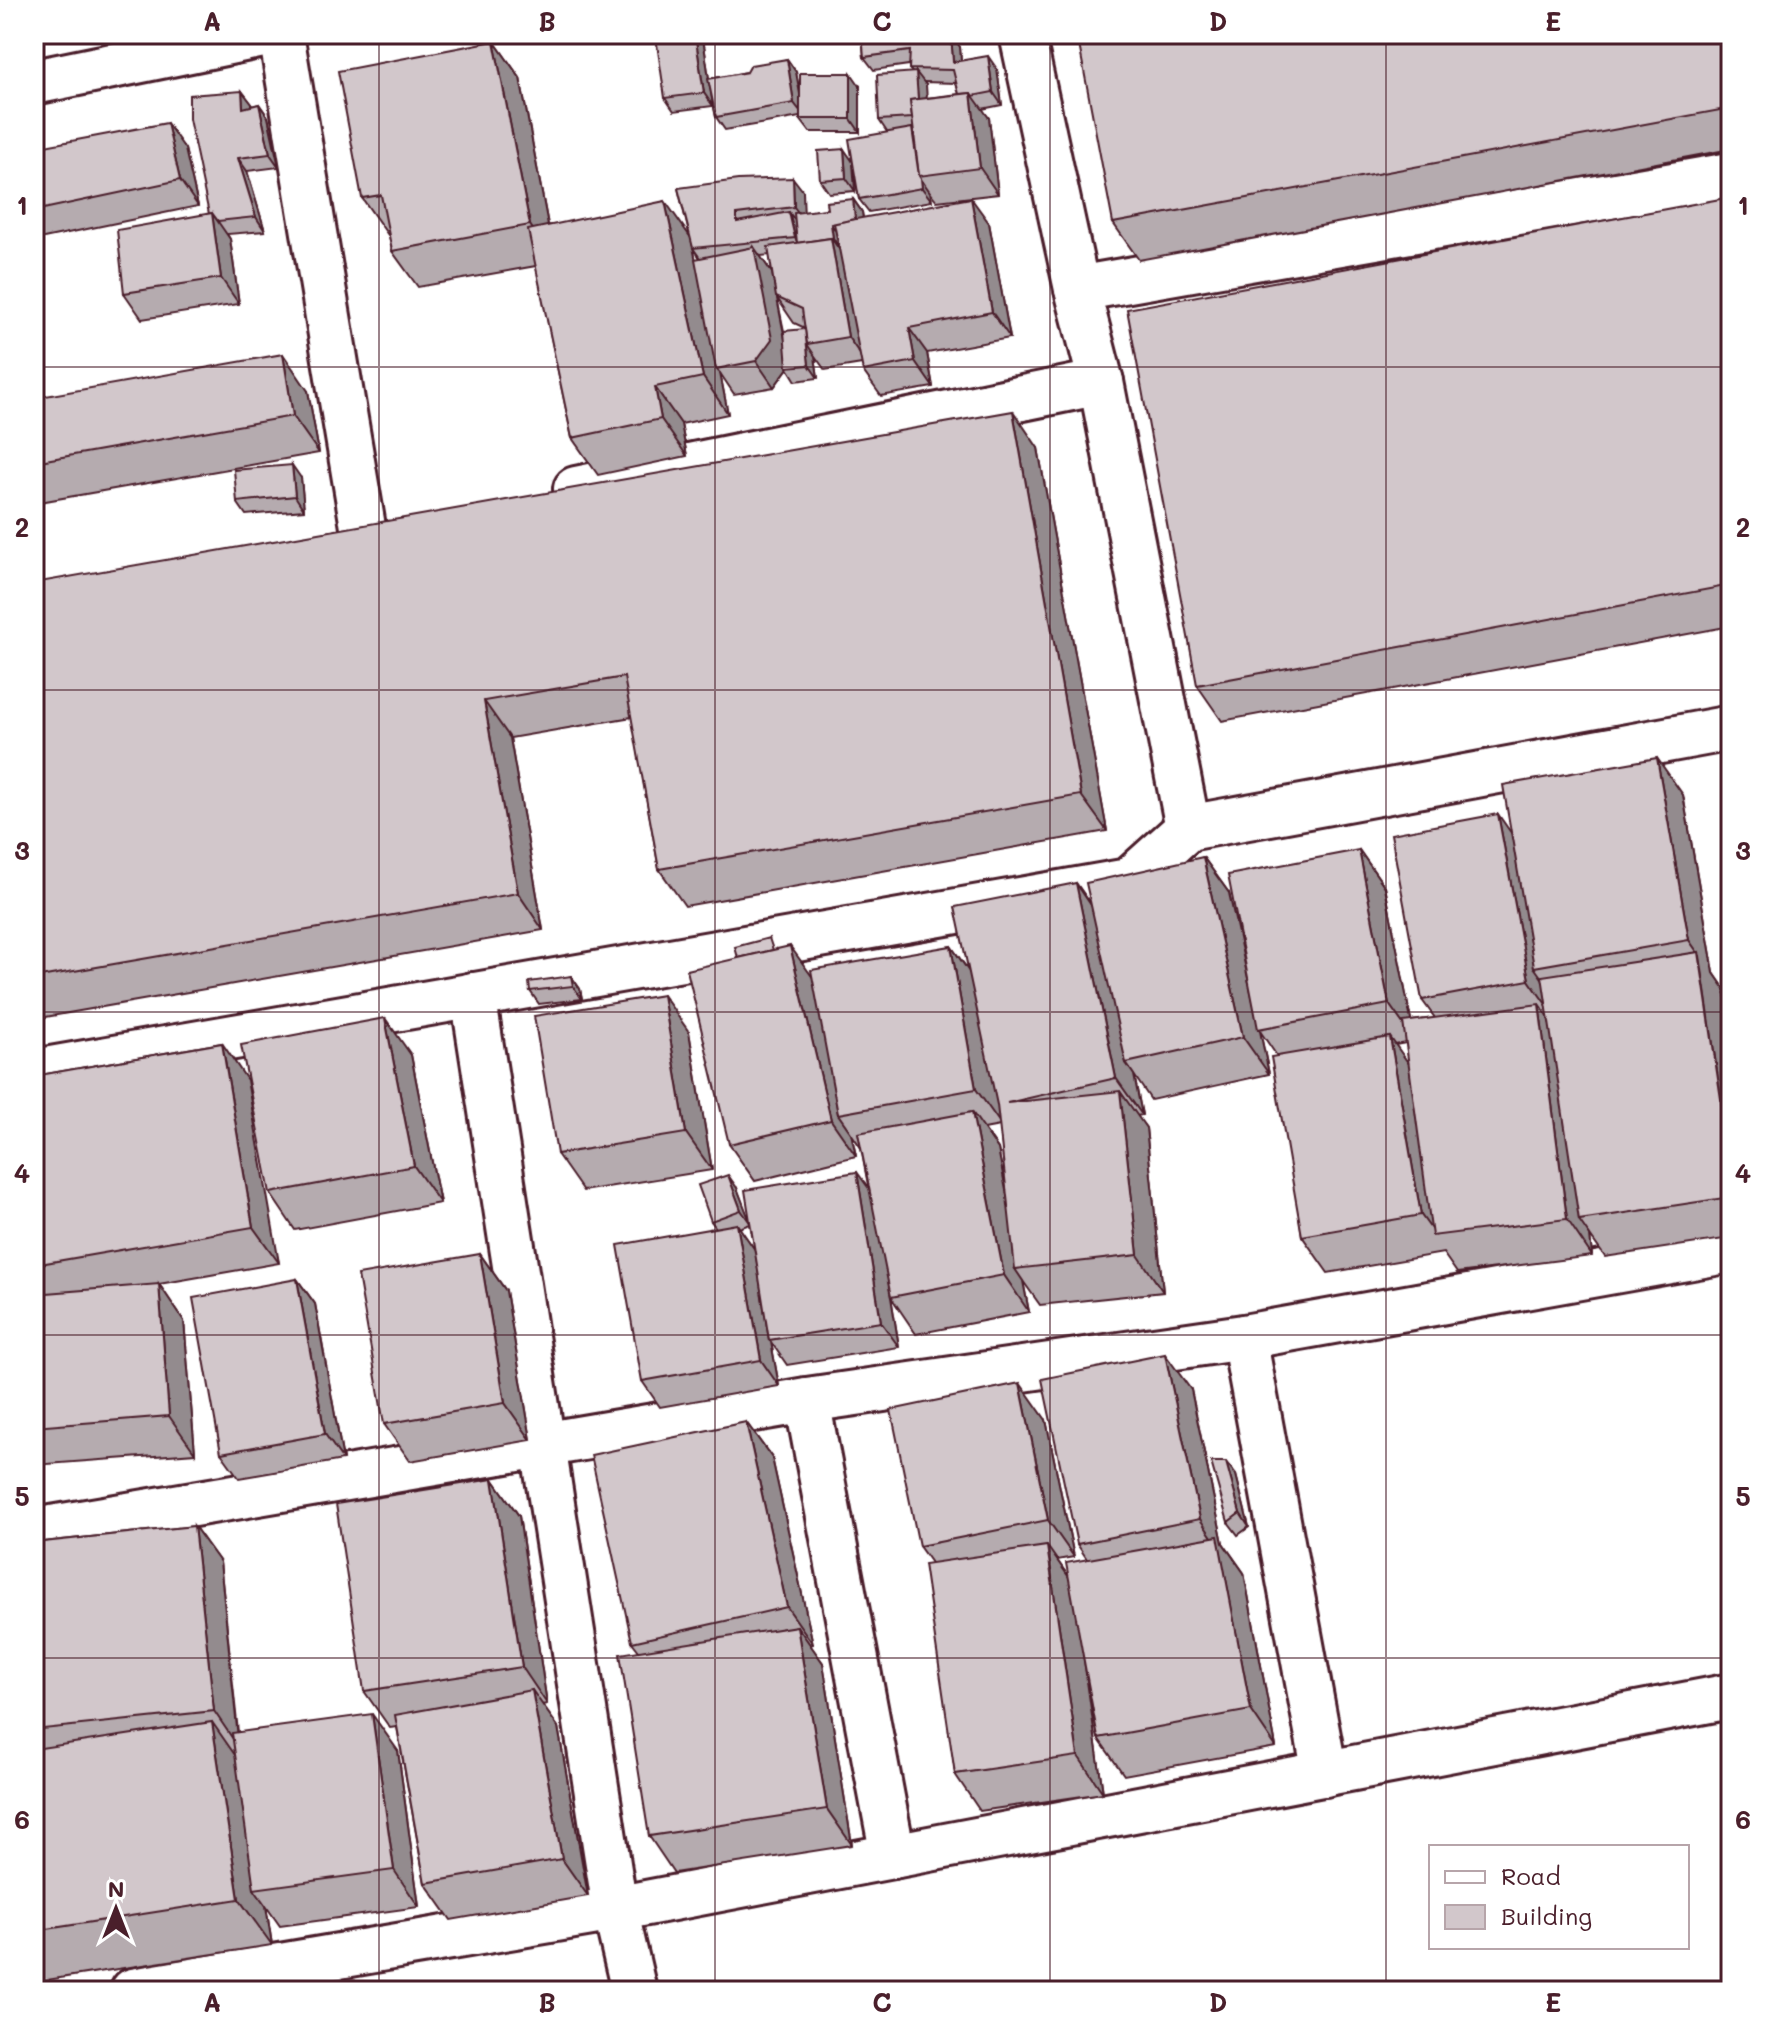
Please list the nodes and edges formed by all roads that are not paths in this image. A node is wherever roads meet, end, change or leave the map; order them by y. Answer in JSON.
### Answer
{"nodes":[{"id":1,"x":268,"y":34,"type":"edge"},
{"id":2,"x":281,"y":34,"type":"edge"},
{"id":3,"x":1022,"y":34,"type":"edge"},
{"id":4,"x":34,"y":82,"type":"edge"},
{"id":5,"x":1731,"y":175,"type":"edge"},
{"id":6,"x":1077,"y":289,"type":"junction"},
{"id":7,"x":1101,"y":382,"type":"junction"},
{"id":8,"x":533,"y":498,"type":"edge"},
{"id":9,"x":364,"y":532,"type":"edge"},
{"id":10,"x":1731,"y":728,"type":"edge"},
{"id":11,"x":1188,"y":828,"type":"junction"},
{"id":12,"x":473,"y":995,"type":"junction"},
{"id":13,"x":34,"y":1072,"type":"edge"},
{"id":14,"x":1731,"y":1250,"type":"edge"},
{"id":15,"x":1244,"y":1337,"type":"junction"},
{"id":16,"x":807,"y":1400,"type":"junction"},
{"id":17,"x":544,"y":1446,"type":"junction"},
{"id":18,"x":34,"y":1531,"type":"edge"},
{"id":19,"x":1731,"y":1696,"type":"edge"},
{"id":20,"x":1325,"y":1774,"type":"junction"},
{"id":21,"x":893,"y":1856,"type":"junction"},
{"id":22,"x":615,"y":1909,"type":"junction"},
{"id":23,"x":133,"y":1991,"type":"edge"},
{"id":24,"x":634,"y":1991,"type":"edge"}],
"edges":[{"from":1,"to":4,"type":"street"},
{"from":2,"to":9,"type":"street"},
{"from":3,"to":6,"type":"street"},
{"from":5,"to":6,"type":"street"},
{"from":6,"to":7,"type":"street"},
{"from":7,"to":8,"type":"street"},
{"from":7,"to":11,"type":"street"},
{"from":10,"to":11,"type":"street"},
{"from":11,"to":12,"type":"street"},
{"from":12,"to":13,"type":"street"},
{"from":12,"to":17,"type":"street"},
{"from":14,"to":15,"type":"street"},
{"from":15,"to":16,"type":"street"},
{"from":15,"to":20,"type":"street"},
{"from":16,"to":17,"type":"street"},
{"from":16,"to":21,"type":"street"},
{"from":17,"to":18,"type":"street"},
{"from":17,"to":22,"type":"street"},
{"from":19,"to":20,"type":"street"},
{"from":20,"to":21,"type":"street"},
{"from":21,"to":22,"type":"street"},
{"from":22,"to":23,"type":"street"},
{"from":22,"to":24,"type":"street"}]}
